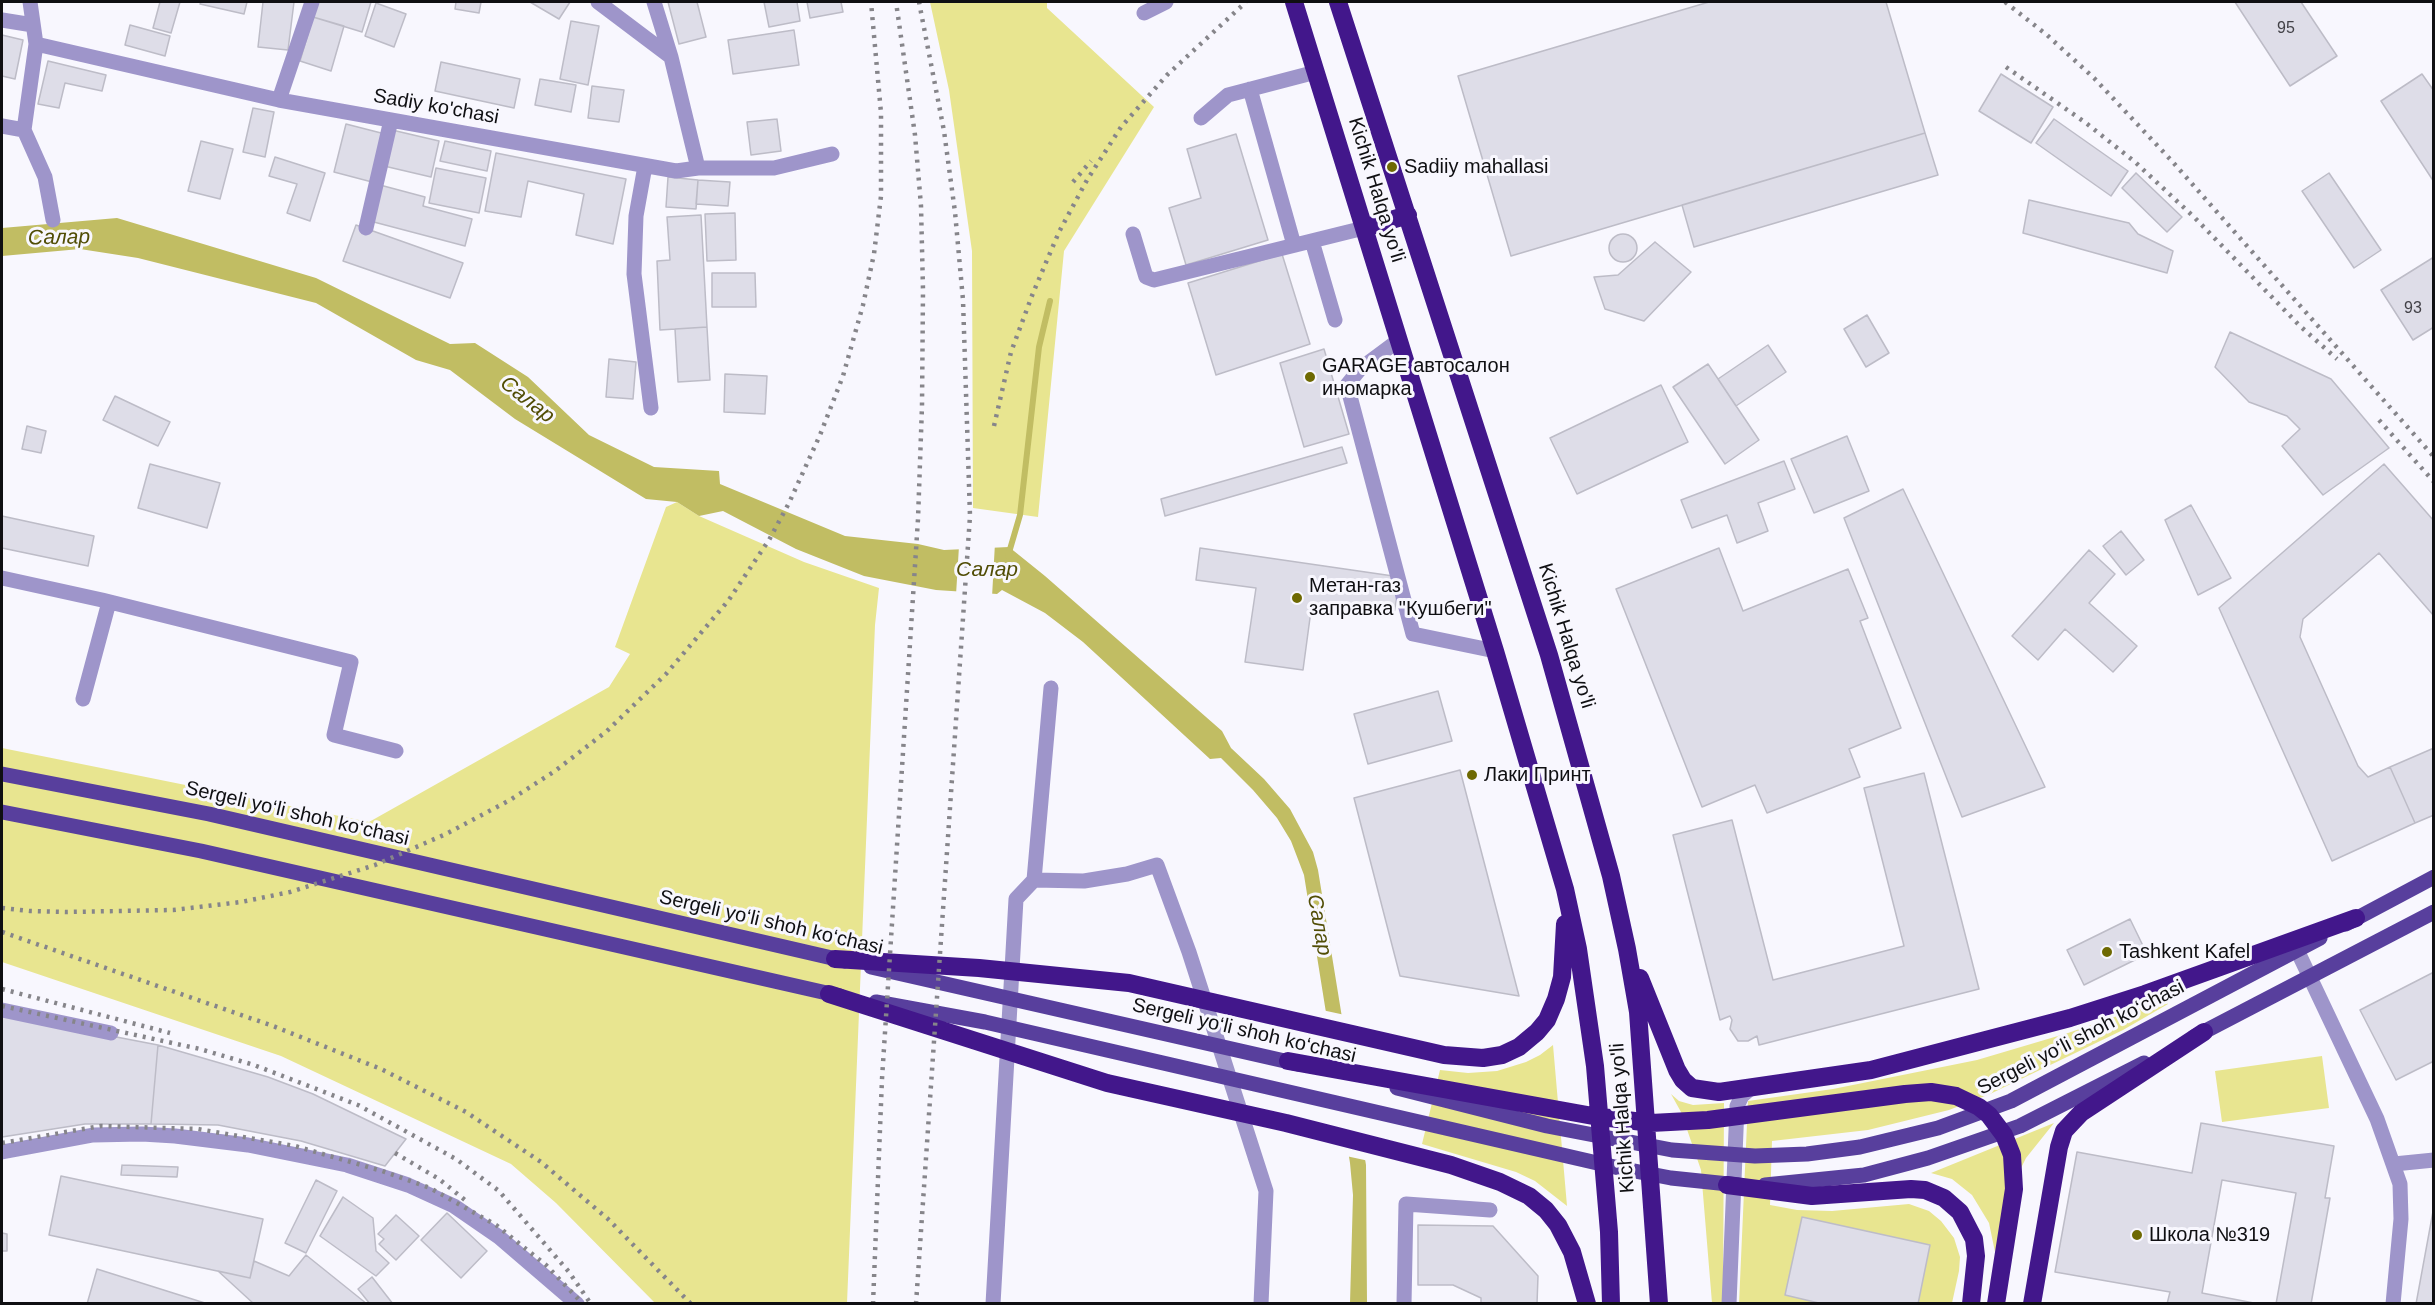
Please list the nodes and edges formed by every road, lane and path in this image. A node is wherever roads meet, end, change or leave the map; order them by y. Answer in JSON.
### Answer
{"nodes":[{"id":1,"x":30,"y":2,"type":"edge"},
{"id":2,"x":312,"y":2,"type":"edge"},
{"id":3,"x":598,"y":2,"type":"edge"},
{"id":4,"x":654,"y":2,"type":"edge"},
{"id":5,"x":1166,"y":2,"type":"edge"},
{"id":6,"x":1294,"y":2,"type":"edge"},
{"id":7,"x":1338,"y":2,"type":"edge"},
{"id":8,"x":1144,"y":13,"type":"dead end"},
{"id":9,"x":2,"y":20,"type":"edge"},
{"id":10,"x":33,"y":26,"type":"junction"},
{"id":11,"x":36,"y":44,"type":"junction"},
{"id":12,"x":671,"y":57,"type":"junction"},
{"id":13,"x":1316,"y":72,"type":"junction"},
{"id":14,"x":1250,"y":89,"type":"junction"},
{"id":15,"x":279,"y":100,"type":"junction"},
{"id":16,"x":1201,"y":118,"type":"dead end"},
{"id":17,"x":391,"y":120,"type":"junction"},
{"id":18,"x":2,"y":126,"type":"edge"},
{"id":19,"x":24,"y":130,"type":"junction"},
{"id":20,"x":832,"y":154,"type":"dead end"},
{"id":21,"x":645,"y":166,"type":"junction"},
{"id":22,"x":698,"y":168,"type":"junction"},
{"id":23,"x":1408,"y":215,"type":"junction"},
{"id":24,"x":53,"y":220,"type":"dead end"},
{"id":25,"x":366,"y":228,"type":"dead end"},
{"id":26,"x":1364,"y":228,"type":"junction"},
{"id":27,"x":1133,"y":234,"type":"dead end"},
{"id":28,"x":1312,"y":241,"type":"junction"},
{"id":29,"x":1294,"y":245,"type":"junction"},
{"id":30,"x":1335,"y":320,"type":"dead end"},
{"id":31,"x":1399,"y":340,"type":"junction"},
{"id":32,"x":651,"y":408,"type":"dead end"},
{"id":33,"x":2,"y":578,"type":"edge"},
{"id":34,"x":109,"y":602,"type":"junction"},
{"id":35,"x":1495,"y":651,"type":"junction"},
{"id":36,"x":1051,"y":688,"type":"dead end"},
{"id":37,"x":83,"y":699,"type":"dead end"},
{"id":38,"x":396,"y":751,"type":"dead end"},
{"id":39,"x":2,"y":774,"type":"edge"},
{"id":40,"x":2,"y":812,"type":"edge"},
{"id":41,"x":2433,"y":877,"type":"edge"},
{"id":42,"x":1034,"y":880,"type":"junction"},
{"id":43,"x":1565,"y":889,"type":"junction"},
{"id":44,"x":2433,"y":912,"type":"edge"},
{"id":45,"x":2356,"y":918,"type":"junction"},
{"id":46,"x":1627,"y":949,"type":"junction"},
{"id":47,"x":2297,"y":950,"type":"junction"},
{"id":48,"x":835,"y":959,"type":"junction"},
{"id":49,"x":2310,"y":976,"type":"junction"},
{"id":50,"x":830,"y":994,"type":"junction"},
{"id":51,"x":2,"y":1010,"type":"edge"},
{"id":52,"x":2204,"y":1032,"type":"junction"},
{"id":53,"x":111,"y":1033,"type":"dead end"},
{"id":54,"x":1288,"y":1061,"type":"junction"},
{"id":55,"x":1751,"y":1088,"type":"junction"},
{"id":56,"x":2,"y":1152,"type":"edge"},
{"id":57,"x":2433,"y":1160,"type":"edge"},
{"id":58,"x":2394,"y":1164,"type":"junction"},
{"id":59,"x":1727,"y":1185,"type":"junction"},
{"id":60,"x":1490,"y":1210,"type":"dead end"},
{"id":61,"x":577,"y":1304,"type":"edge"},
{"id":62,"x":993,"y":1304,"type":"edge"},
{"id":63,"x":1261,"y":1304,"type":"edge"},
{"id":64,"x":1404,"y":1304,"type":"edge"},
{"id":65,"x":1587,"y":1304,"type":"edge"},
{"id":66,"x":1611,"y":1304,"type":"edge"},
{"id":67,"x":1659,"y":1304,"type":"edge"},
{"id":68,"x":1729,"y":1304,"type":"edge"},
{"id":69,"x":1971,"y":1304,"type":"edge"},
{"id":70,"x":1996,"y":1304,"type":"edge"},
{"id":71,"x":2032,"y":1304,"type":"edge"},
{"id":72,"x":2392,"y":1304,"type":"edge"}],
"edges":[{"from":1,"to":10,"type":"street"},
{"from":2,"to":15,"type":"street"},
{"from":3,"to":12,"type":"street"},
{"from":4,"to":12,"type":"street"},
{"from":5,"to":8,"type":"street"},
{"from":6,"to":13,"type":"highway","name":"Kichik Halqa yo'li"},
{"from":7,"to":23,"type":"highway","name":"Kichik Halqa yo'li"},
{"from":9,"to":10,"type":"street"},
{"from":10,"to":11,"type":"street"},
{"from":11,"to":15,"type":"street","name":"Sadiy ko'chasi"},
{"from":11,"to":19,"type":"street"},
{"from":12,"to":22,"type":"street"},
{"from":13,"to":14,"type":"street"},
{"from":13,"to":26,"type":"highway","name":"Kichik Halqa yo'li"},
{"from":14,"to":16,"type":"street"},
{"from":14,"to":29,"type":"street"},
{"from":15,"to":17,"type":"street","name":"Sadiy ko'chasi"},
{"from":17,"to":21,"type":"street","name":"Sadiy ko'chasi"},
{"from":17,"to":25,"type":"street"},
{"from":18,"to":19,"type":"street"},
{"from":19,"to":24,"type":"street"},
{"from":20,"to":22,"type":"street","name":"Sadiy ko'chasi"},
{"from":21,"to":22,"type":"street","name":"Sadiy ko'chasi"},
{"from":21,"to":32,"type":"street"},
{"from":23,"to":26,"type":"highway"},
{"from":23,"to":46,"type":"highway","name":"Kichik Halqa yo'li"},
{"from":26,"to":28,"type":"street"},
{"from":26,"to":31,"type":"highway","name":"Kichik Halqa yo'li"},
{"from":27,"to":29,"type":"street"},
{"from":28,"to":29,"type":"street"},
{"from":28,"to":30,"type":"street"},
{"from":31,"to":35,"type":"highway","name":"Kichik Halqa yo'li"},
{"from":31,"to":35,"type":"street"},
{"from":33,"to":34,"type":"street"},
{"from":34,"to":37,"type":"street"},
{"from":34,"to":38,"type":"street"},
{"from":35,"to":43,"type":"highway","name":"Kichik Halqa yo'li"},
{"from":36,"to":42,"type":"street"},
{"from":39,"to":48,"type":"main road","name":"Sergeli yo‘li shoh ko‘chasi"},
{"from":40,"to":50,"type":"main road"},
{"from":41,"to":45,"type":"main road","name":"Sergeli yo‘li shoh ko‘chasi"},
{"from":42,"to":62,"type":"street"},
{"from":42,"to":63,"type":"street"},
{"from":43,"to":48,"type":"highway"},
{"from":43,"to":66,"type":"highway","name":"Kichik Halqa yo'li"},
{"from":44,"to":49,"type":"main road"},
{"from":45,"to":47,"type":"main road","name":"Sergeli yo‘li shoh ko‘chasi"},
{"from":45,"to":55,"type":"highway"},
{"from":46,"to":55,"type":"highway"},
{"from":46,"to":67,"type":"highway","name":"Kichik Halqa yo'li"},
{"from":47,"to":49,"type":"street"},
{"from":47,"to":54,"type":"main road","name":"Sergeli yo‘li shoh ko‘chasi"},
{"from":48,"to":54,"type":"main road","name":"Sergeli yo‘li shoh ko‘chasi"},
{"from":49,"to":52,"type":"main road"},
{"from":49,"to":58,"type":"street"},
{"from":50,"to":59,"type":"main road"},
{"from":50,"to":65,"type":"highway"},
{"from":51,"to":53,"type":"street"},
{"from":52,"to":59,"type":"main road"},
{"from":52,"to":71,"type":"highway"},
{"from":54,"to":70,"type":"highway"},
{"from":55,"to":68,"type":"street"},
{"from":56,"to":61,"type":"street"},
{"from":57,"to":58,"type":"street"},
{"from":58,"to":72,"type":"street"},
{"from":59,"to":69,"type":"highway"},
{"from":60,"to":64,"type":"street"}]}
